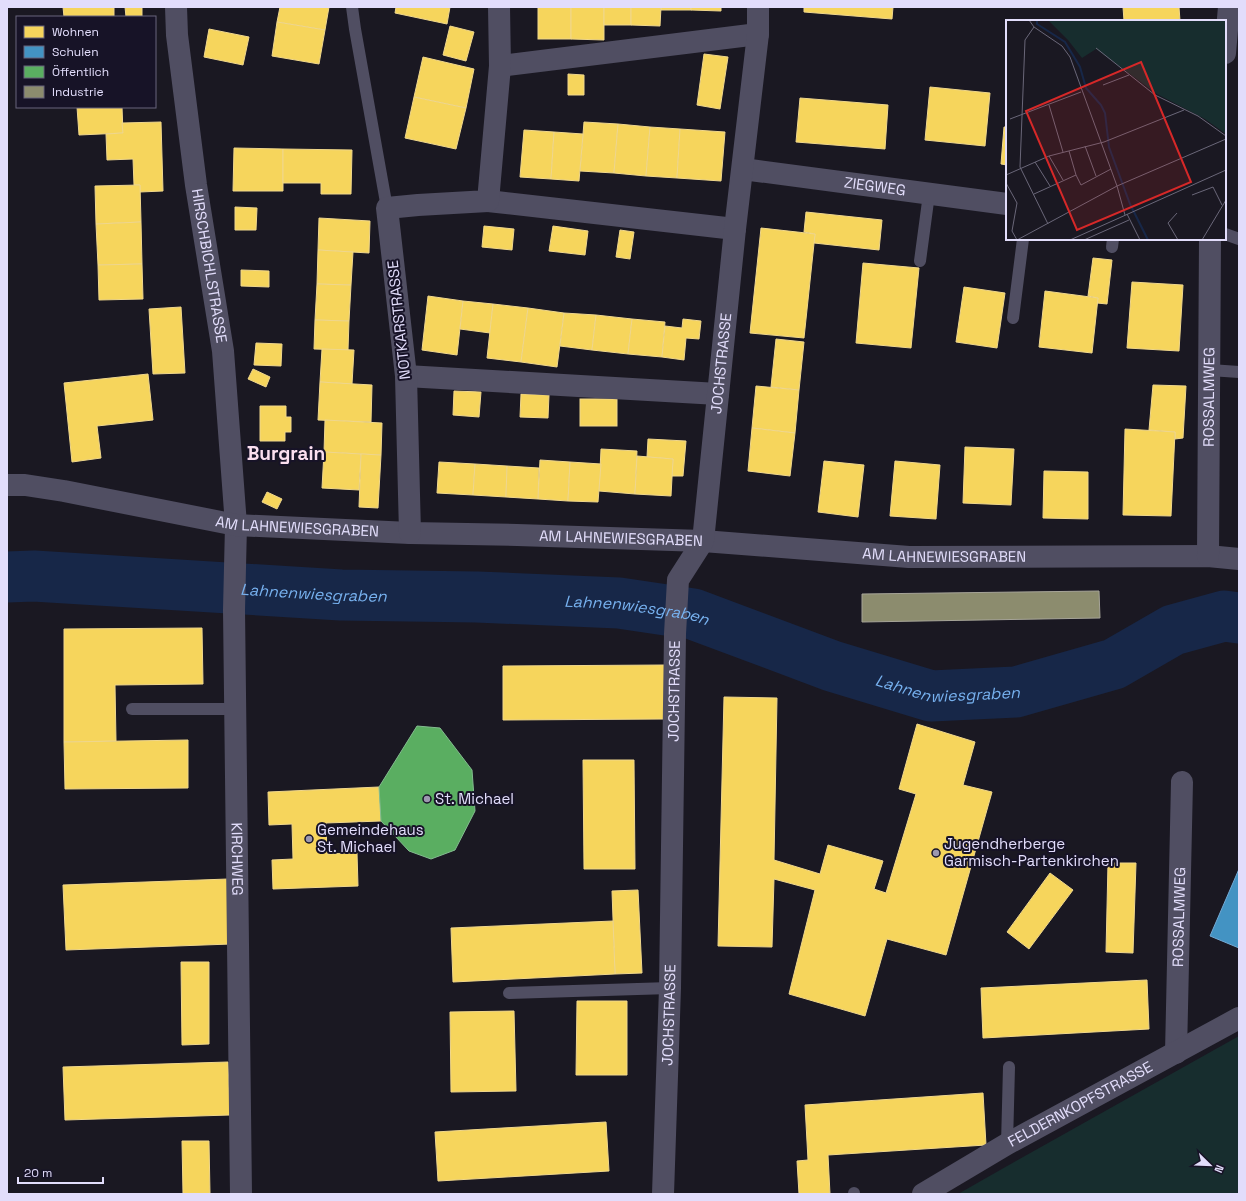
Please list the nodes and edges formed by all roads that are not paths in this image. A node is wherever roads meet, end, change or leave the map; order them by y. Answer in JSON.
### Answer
{"nodes":[{"id":1,"x":176,"y":7,"type":"edge"},
{"id":2,"x":352,"y":7,"type":"edge"},
{"id":3,"x":499,"y":7,"type":"edge"},
{"id":4,"x":758,"y":7,"type":"edge"},
{"id":5,"x":1229,"y":7,"type":"edge"},
{"id":6,"x":758,"y":34,"type":"junction"},
{"id":7,"x":1226,"y":42,"type":"edge"},
{"id":8,"x":500,"y":66,"type":"junction"},
{"id":9,"x":743,"y":169,"type":"junction"},
{"id":10,"x":929,"y":194,"type":"junction"},
{"id":11,"x":488,"y":201,"type":"junction"},
{"id":12,"x":1006,"y":204,"type":"edge"},
{"id":13,"x":387,"y":208,"type":"junction"},
{"id":14,"x":735,"y":229,"type":"junction"},
{"id":15,"x":1226,"y":234,"type":"edge"},
{"id":16,"x":1239,"y":239,"type":"edge"},
{"id":17,"x":1022,"y":240,"type":"edge"},
{"id":18,"x":1210,"y":240,"type":"edge"},
{"id":19,"x":920,"y":261,"type":"dead end"},
{"id":20,"x":1013,"y":318,"type":"dead end"},
{"id":21,"x":1210,"y":370,"type":"junction"},
{"id":22,"x":1239,"y":372,"type":"edge"},
{"id":23,"x":406,"y":376,"type":"junction"},
{"id":24,"x":718,"y":394,"type":"junction"},
{"id":25,"x":7,"y":485,"type":"edge"},
{"id":26,"x":236,"y":525,"type":"junction"},
{"id":27,"x":410,"y":533,"type":"junction"},
{"id":28,"x":703,"y":541,"type":"junction"},
{"id":29,"x":1208,"y":556,"type":"junction"},
{"id":30,"x":1239,"y":559,"type":"edge"},
{"id":31,"x":132,"y":709,"type":"dead end"},
{"id":32,"x":235,"y":709,"type":"junction"},
{"id":33,"x":1182,"y":782,"type":"dead end"},
{"id":34,"x":670,"y":988,"type":"junction"},
{"id":35,"x":509,"y":993,"type":"dead end"},
{"id":36,"x":1239,"y":1018,"type":"edge"},
{"id":37,"x":1176,"y":1052,"type":"junction"},
{"id":38,"x":1009,"y":1067,"type":"dead end"},
{"id":39,"x":1006,"y":1144,"type":"junction"},
{"id":40,"x":241,"y":1194,"type":"edge"},
{"id":41,"x":663,"y":1194,"type":"edge"},
{"id":42,"x":923,"y":1194,"type":"edge"}],
"edges":[{"from":1,"to":26,"type":"street","name":"HIRSCHBICHLSTRASSE"},
{"from":2,"to":13,"type":"lane"},
{"from":3,"to":8,"type":"street"},
{"from":4,"to":6,"type":"street","name":"JOCHSTRASSE"},
{"from":5,"to":7,"type":"street"},
{"from":6,"to":8,"type":"street"},
{"from":6,"to":9,"type":"street","name":"JOCHSTRASSE"},
{"from":8,"to":11,"type":"street"},
{"from":9,"to":10,"type":"street","name":"ZIEGWEG"},
{"from":9,"to":14,"type":"street","name":"JOCHSTRASSE"},
{"from":10,"to":12,"type":"street","name":"ZIEGWEG"},
{"from":10,"to":19,"type":"lane"},
{"from":11,"to":13,"type":"street"},
{"from":11,"to":14,"type":"street"},
{"from":13,"to":23,"type":"street","name":"NOTKARSTRASSE"},
{"from":14,"to":24,"type":"street","name":"JOCHSTRASSE"},
{"from":15,"to":16,"type":"lane"},
{"from":17,"to":20,"type":"lane"},
{"from":18,"to":21,"type":"street","name":"ROSSALMWEG"},
{"from":21,"to":22,"type":"lane"},
{"from":21,"to":29,"type":"street","name":"ROSSALMWEG"},
{"from":23,"to":24,"type":"street"},
{"from":23,"to":27,"type":"street","name":"NOTKARSTRASSE"},
{"from":24,"to":28,"type":"street","name":"JOCHSTRASSE"},
{"from":25,"to":26,"type":"street","name":"AM LAHNEWIESGRABEN"},
{"from":26,"to":27,"type":"street","name":"AM LAHNEWIESGRABEN"},
{"from":26,"to":32,"type":"street","name":"KIRCHWEG"},
{"from":27,"to":28,"type":"street","name":"AM LAHNEWIESGRABEN"},
{"from":28,"to":29,"type":"street","name":"AM LAHNEWIESGRABEN"},
{"from":28,"to":34,"type":"street","name":"JOCHSTRASSE"},
{"from":29,"to":30,"type":"street","name":"AM LAHNEWIESGRABEN"},
{"from":31,"to":32,"type":"lane"},
{"from":32,"to":40,"type":"street","name":"KIRCHWEG"},
{"from":33,"to":37,"type":"street","name":"ROSSALMWEG"},
{"from":34,"to":35,"type":"lane"},
{"from":34,"to":41,"type":"street","name":"JOCHSTRASSE"},
{"from":36,"to":37,"type":"street","name":"FELDERNKOPFSTRASSE"},
{"from":37,"to":39,"type":"street","name":"FELDERNKOPFSTRASSE"},
{"from":38,"to":39,"type":"lane"},
{"from":39,"to":42,"type":"street","name":"FELDERNKOPFSTRASSE"}]}
